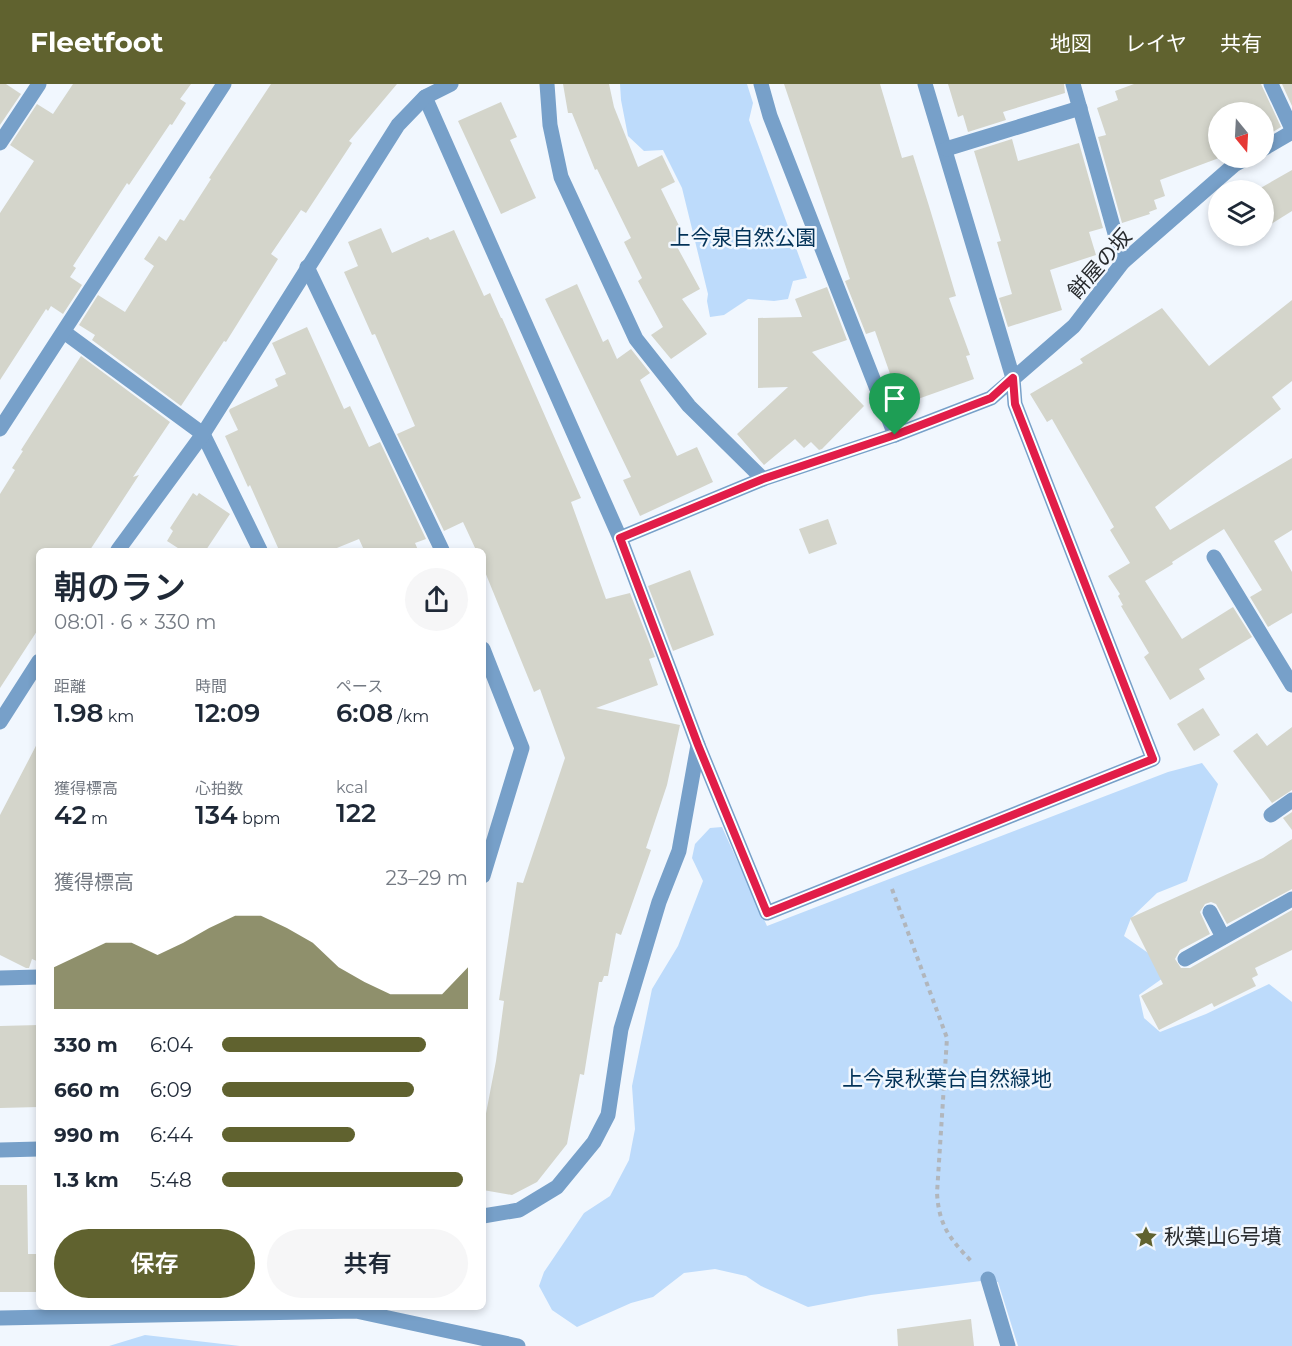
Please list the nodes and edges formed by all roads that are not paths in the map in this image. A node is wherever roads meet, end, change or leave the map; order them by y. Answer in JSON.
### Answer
{"nodes":[{"id":1,"x":39,"y":84,"type":"edge"},
{"id":2,"x":224,"y":84,"type":"edge"},
{"id":3,"x":451,"y":84,"type":"edge"},
{"id":4,"x":547,"y":84,"type":"edge"},
{"id":5,"x":761,"y":84,"type":"edge"},
{"id":6,"x":925,"y":84,"type":"edge"},
{"id":7,"x":1073,"y":84,"type":"edge"},
{"id":8,"x":1271,"y":84,"type":"edge"},
{"id":9,"x":425,"y":98,"type":"junction"},
{"id":10,"x":1080,"y":108,"type":"junction"},
{"id":11,"x":1292,"y":130,"type":"edge"},
{"id":12,"x":1274,"y":141,"type":"edge"},
{"id":13,"x":0,"y":143,"type":"edge"},
{"id":14,"x":946,"y":149,"type":"junction"},
{"id":15,"x":1231,"y":168,"type":"edge"},
{"id":16,"x":1123,"y":262,"type":"junction"},
{"id":17,"x":307,"y":267,"type":"junction"},
{"id":18,"x":64,"y":332,"type":"junction"},
{"id":19,"x":1013,"y":378,"type":"junction"},
{"id":20,"x":0,"y":429,"type":"edge"},
{"id":21,"x":203,"y":434,"type":"junction"},
{"id":22,"x":895,"y":435,"type":"junction"},
{"id":23,"x":763,"y":479,"type":"junction"},
{"id":24,"x":620,"y":538,"type":"junction"},
{"id":25,"x":119,"y":548,"type":"edge"},
{"id":26,"x":259,"y":548,"type":"edge"},
{"id":27,"x":441,"y":548,"type":"edge"},
{"id":28,"x":1214,"y":557,"type":"dead end"},
{"id":29,"x":486,"y":657,"type":"edge"},
{"id":30,"x":36,"y":666,"type":"edge"},
{"id":31,"x":1292,"y":685,"type":"edge"},
{"id":32,"x":0,"y":722,"type":"edge"},
{"id":33,"x":698,"y":745,"type":"junction"},
{"id":34,"x":1292,"y":800,"type":"edge"},
{"id":35,"x":1271,"y":815,"type":"dead end"},
{"id":36,"x":486,"y":866,"type":"edge"},
{"id":37,"x":1292,"y":899,"type":"edge"},
{"id":38,"x":1210,"y":912,"type":"dead end"},
{"id":39,"x":1223,"y":938,"type":"junction"},
{"id":40,"x":1185,"y":959,"type":"dead end"},
{"id":41,"x":36,"y":977,"type":"edge"},
{"id":42,"x":0,"y":978,"type":"edge"},
{"id":43,"x":36,"y":1149,"type":"edge"},
{"id":44,"x":0,"y":1150,"type":"edge"},
{"id":45,"x":486,"y":1216,"type":"edge"},
{"id":46,"x":988,"y":1279,"type":"road end"},
{"id":47,"x":322,"y":1310,"type":"edge"},
{"id":48,"x":366,"y":1310,"type":"edge"},
{"id":49,"x":0,"y":1318,"type":"edge"},
{"id":50,"x":518,"y":1346,"type":"edge"},
{"id":51,"x":1008,"y":1346,"type":"edge"}],
"edges":[{"from":1,"to":13,"type":"street"},
{"from":2,"to":18,"type":"street"},
{"from":3,"to":9,"type":"street"},
{"from":4,"to":23,"type":"street"},
{"from":5,"to":22,"type":"street"},
{"from":6,"to":14,"type":"street"},
{"from":7,"to":10,"type":"street"},
{"from":8,"to":11,"type":"street"},
{"from":9,"to":17,"type":"street"},
{"from":9,"to":24,"type":"street"},
{"from":10,"to":14,"type":"street"},
{"from":10,"to":16,"type":"street"},
{"from":11,"to":12,"type":"street"},
{"from":14,"to":19,"type":"street"},
{"from":15,"to":16,"type":"street","name":"餅屋の坂"},
{"from":16,"to":19,"type":"street","name":"餅屋の坂"},
{"from":17,"to":21,"type":"street"},
{"from":17,"to":27,"type":"street"},
{"from":18,"to":20,"type":"street"},
{"from":18,"to":21,"type":"street"},
{"from":19,"to":22,"type":"street","name":"餅屋の坂"},
{"from":19,"to":33,"type":"street"},
{"from":21,"to":25,"type":"street"},
{"from":21,"to":26,"type":"street"},
{"from":22,"to":23,"type":"street","name":"餅屋の坂"},
{"from":23,"to":24,"type":"street","name":"餅屋の坂"},
{"from":24,"to":33,"type":"street"},
{"from":28,"to":31,"type":"street"},
{"from":29,"to":36,"type":"street"},
{"from":30,"to":32,"type":"street"},
{"from":33,"to":45,"type":"street"},
{"from":34,"to":35,"type":"street"},
{"from":37,"to":39,"type":"street"},
{"from":38,"to":39,"type":"street"},
{"from":39,"to":40,"type":"street"},
{"from":41,"to":42,"type":"street"},
{"from":43,"to":44,"type":"street"},
{"from":46,"to":51,"type":"street"},
{"from":47,"to":49,"type":"street"},
{"from":48,"to":50,"type":"street"}]}
